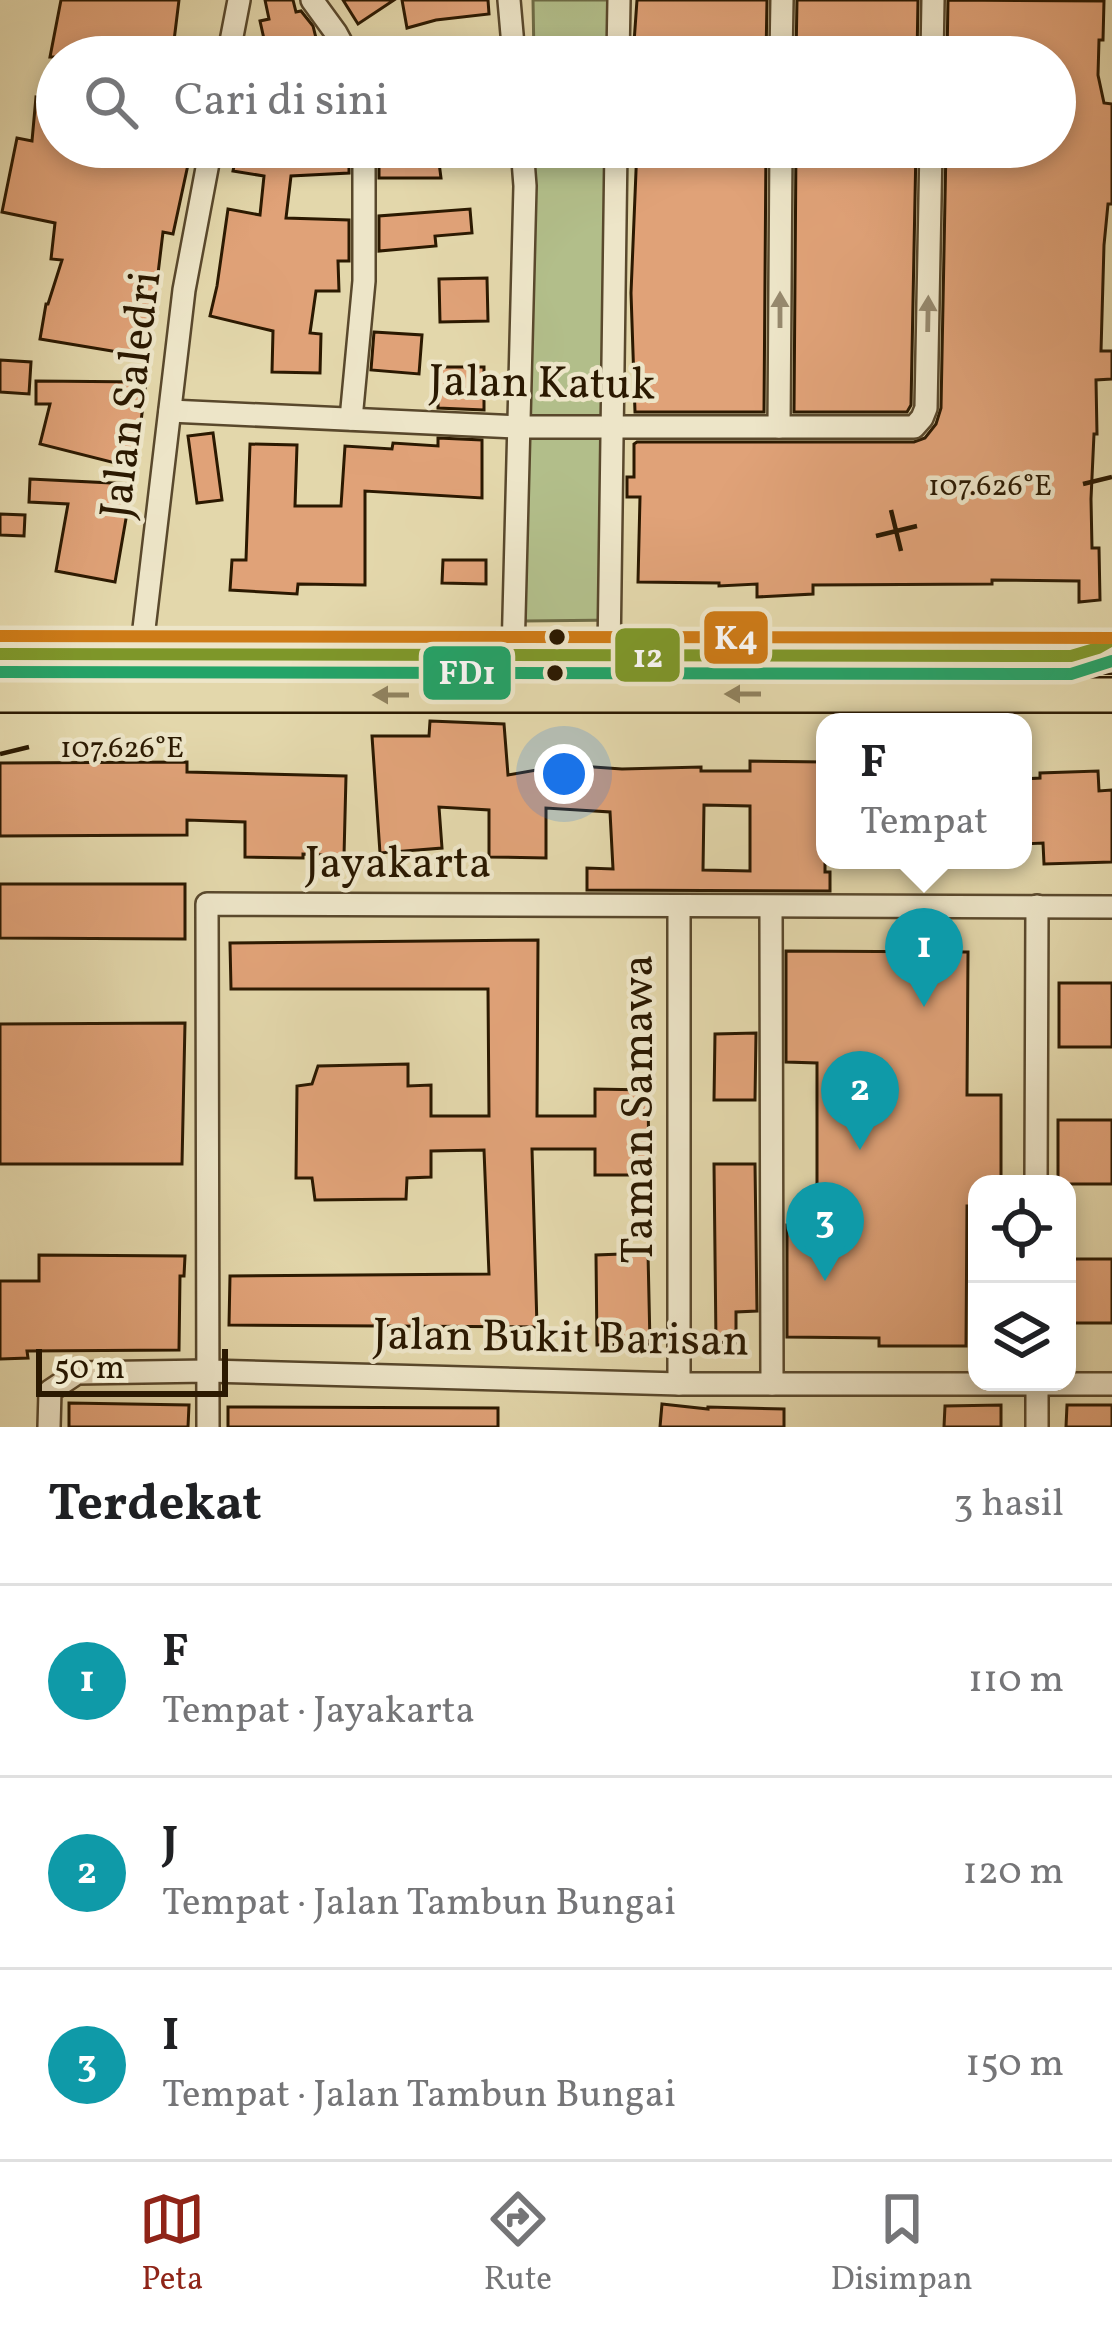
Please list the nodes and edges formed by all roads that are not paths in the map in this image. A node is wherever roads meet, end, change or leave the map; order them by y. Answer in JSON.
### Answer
{"nodes":[{"id":1,"x":239,"y":0,"type":"edge"},
{"id":2,"x":312,"y":0,"type":"edge"},
{"id":3,"x":509,"y":0,"type":"edge"},
{"id":4,"x":619,"y":0,"type":"edge"},
{"id":5,"x":782,"y":0,"type":"edge"},
{"id":6,"x":933,"y":0,"type":"edge"},
{"id":7,"x":232,"y":36,"type":"edge"},
{"id":8,"x":338,"y":36,"type":"edge"},
{"id":9,"x":512,"y":36,"type":"edge"},
{"id":10,"x":618,"y":36,"type":"edge"},
{"id":11,"x":782,"y":36,"type":"edge"},
{"id":12,"x":932,"y":36,"type":"edge"},
{"id":13,"x":207,"y":168,"type":"edge"},
{"id":14,"x":364,"y":168,"type":"edge"},
{"id":15,"x":524,"y":168,"type":"edge"},
{"id":16,"x":616,"y":168,"type":"edge"},
{"id":17,"x":781,"y":168,"type":"edge"},
{"id":18,"x":931,"y":168,"type":"edge"},
{"id":19,"x":170,"y":411,"type":"junction"},
{"id":20,"x":351,"y":419,"type":"junction"},
{"id":21,"x":518,"y":427,"type":"junction"},
{"id":22,"x":779,"y":427,"type":"junction"},
{"id":23,"x":611,"y":428,"type":"junction"},
{"id":24,"x":1112,"y":640,"type":"edge"},
{"id":25,"x":11,"y":652,"type":"edge"},
{"id":26,"x":141,"y":654,"type":"junction"},
{"id":27,"x":513,"y":655,"type":"junction"},
{"id":28,"x":609,"y":656,"type":"junction"},
{"id":29,"x":1071,"y":656,"type":"junction"},
{"id":30,"x":1112,"y":656,"type":"edge"},
{"id":31,"x":0,"y":695,"type":"edge"},
{"id":32,"x":1112,"y":695,"type":"edge"},
{"id":33,"x":679,"y":906,"type":"junction"},
{"id":34,"x":1037,"y":906,"type":"junction"},
{"id":35,"x":771,"y":908,"type":"junction"},
{"id":36,"x":1112,"y":908,"type":"edge"},
{"id":37,"x":1036,"y":1175,"type":"edge"},
{"id":38,"x":208,"y":1371,"type":"junction"},
{"id":39,"x":968,"y":1383,"type":"edge"},
{"id":40,"x":679,"y":1384,"type":"junction"},
{"id":41,"x":772,"y":1384,"type":"junction"},
{"id":42,"x":1076,"y":1384,"type":"edge"},
{"id":43,"x":1112,"y":1384,"type":"edge"},
{"id":44,"x":1037,"y":1391,"type":"edge"},
{"id":45,"x":49,"y":1427,"type":"edge"},
{"id":46,"x":208,"y":1427,"type":"edge"},
{"id":47,"x":1037,"y":1427,"type":"edge"}],
"edges":[{"from":1,"to":7,"type":"street"},
{"from":2,"to":8,"type":"street"},
{"from":3,"to":9,"type":"street"},
{"from":4,"to":10,"type":"street"},
{"from":5,"to":11,"type":"street"},
{"from":6,"to":12,"type":"street"},
{"from":13,"to":19,"type":"street","name":"Jalan Saledri"},
{"from":14,"to":20,"type":"street"},
{"from":15,"to":21,"type":"street"},
{"from":16,"to":23,"type":"street"},
{"from":22,"to":17,"type":"street","one_way":true},
{"from":22,"to":18,"type":"street","name":"Jalan Katuk","one_way":true},
{"from":19,"to":20,"type":"street","name":"Jalan Katuk"},
{"from":19,"to":26,"type":"street","name":"Jalan Saledri"},
{"from":20,"to":21,"type":"street","name":"Jalan Katuk"},
{"from":21,"to":23,"type":"street","name":"Jalan Katuk"},
{"from":21,"to":27,"type":"street"},
{"from":22,"to":23,"type":"street","name":"Jalan Katuk"},
{"from":23,"to":28,"type":"street"},
{"from":24,"to":29,"type":"main road"},
{"from":25,"to":26,"type":"main road"},
{"from":26,"to":27,"type":"main road"},
{"from":27,"to":28,"type":"main road"},
{"from":28,"to":29,"type":"main road"},
{"from":29,"to":30,"type":"main road"},
{"from":32,"to":31,"type":"main road","one_way":true},
{"from":33,"to":35,"type":"street","name":"Jayakarta"},
{"from":33,"to":38,"type":"street","name":"Jayakarta"},
{"from":33,"to":40,"type":"street","name":"Taman Samawa"},
{"from":34,"to":35,"type":"street","name":"Jayakarta"},
{"from":34,"to":36,"type":"street","name":"Jayakarta"},
{"from":34,"to":37,"type":"street"},
{"from":35,"to":41,"type":"street"},
{"from":38,"to":40,"type":"street","name":"Jalan Bukit Barisan"},
{"from":38,"to":45,"type":"street","name":"Jalan Bukit Barisan"},
{"from":38,"to":46,"type":"street","name":"Jayakarta"},
{"from":39,"to":41,"type":"street","name":"Jalan Bukit Barisan"},
{"from":40,"to":41,"type":"street","name":"Jalan Bukit Barisan"},
{"from":42,"to":43,"type":"street","name":"Jalan Bukit Barisan"},
{"from":44,"to":47,"type":"street"}]}
